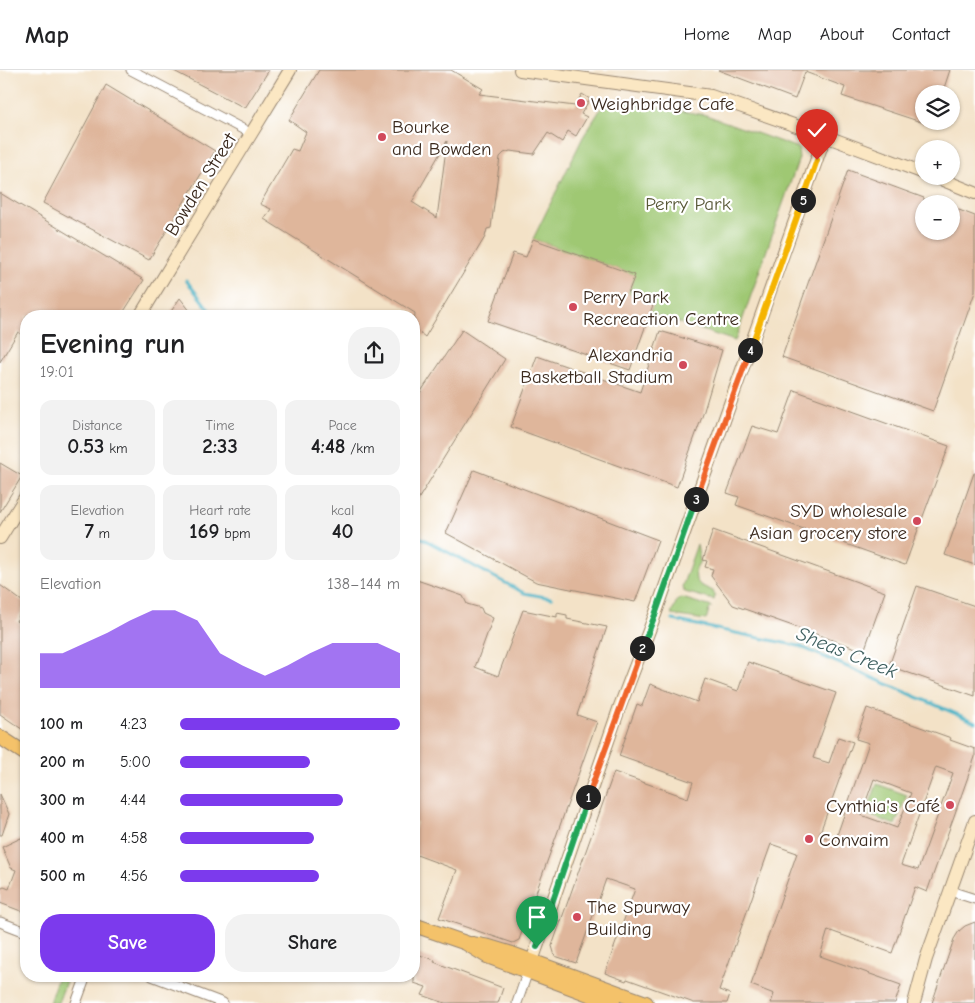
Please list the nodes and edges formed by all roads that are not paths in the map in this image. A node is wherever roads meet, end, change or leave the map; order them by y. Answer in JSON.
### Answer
{"nodes":[{"id":1,"x":131,"y":70,"type":"edge"},
{"id":2,"x":290,"y":70,"type":"edge"},
{"id":3,"x":520,"y":70,"type":"edge"},
{"id":4,"x":252,"y":134,"type":"junction"},
{"id":5,"x":825,"y":136,"type":"junction"},
{"id":6,"x":915,"y":170,"type":"edge"},
{"id":7,"x":955,"y":185,"type":"edge"},
{"id":8,"x":975,"y":193,"type":"edge"},
{"id":9,"x":144,"y":310,"type":"edge"},
{"id":10,"x":20,"y":506,"type":"edge"},
{"id":11,"x":0,"y":538,"type":"edge"},
{"id":12,"x":0,"y":737,"type":"edge"},
{"id":13,"x":20,"y":750,"type":"edge"},
{"id":14,"x":975,"y":822,"type":"edge"},
{"id":15,"x":950,"y":891,"type":"junction"},
{"id":16,"x":975,"y":899,"type":"edge"},
{"id":17,"x":0,"y":922,"type":"edge"},
{"id":18,"x":420,"y":927,"type":"edge"},
{"id":19,"x":20,"y":930,"type":"edge"},
{"id":20,"x":926,"y":959,"type":"junction"},
{"id":21,"x":530,"y":966,"type":"junction"},
{"id":22,"x":84,"y":982,"type":"edge"},
{"id":23,"x":168,"y":982,"type":"edge"},
{"id":24,"x":76,"y":1003,"type":"edge"},
{"id":25,"x":223,"y":1003,"type":"edge"},
{"id":26,"x":517,"y":1003,"type":"edge"},
{"id":27,"x":612,"y":1003,"type":"edge"},
{"id":28,"x":646,"y":1003,"type":"edge"},
{"id":29,"x":907,"y":1003,"type":"edge"},
{"id":30,"x":914,"y":1003,"type":"edge"}],
"edges":[{"from":1,"to":4,"type":"street"},
{"from":2,"to":4,"type":"street","name":"Bowden Street"},
{"from":3,"to":5,"type":"street"},
{"from":4,"to":9,"type":"street","name":"Bowden Street"},
{"from":5,"to":6,"type":"street"},
{"from":5,"to":21,"type":"street"},
{"from":7,"to":8,"type":"street"},
{"from":10,"to":11,"type":"street"},
{"from":12,"to":13,"type":"main road"},
{"from":14,"to":15,"type":"street"},
{"from":15,"to":16,"type":"street"},
{"from":15,"to":20,"type":"street"},
{"from":17,"to":19,"type":"street"},
{"from":18,"to":21,"type":"main road"},
{"from":20,"to":29,"type":"street"},
{"from":20,"to":30,"type":"street"},
{"from":21,"to":26,"type":"street"},
{"from":21,"to":27,"type":"main road"},
{"from":21,"to":28,"type":"main road"},
{"from":22,"to":24,"type":"street"},
{"from":23,"to":25,"type":"street"}]}
